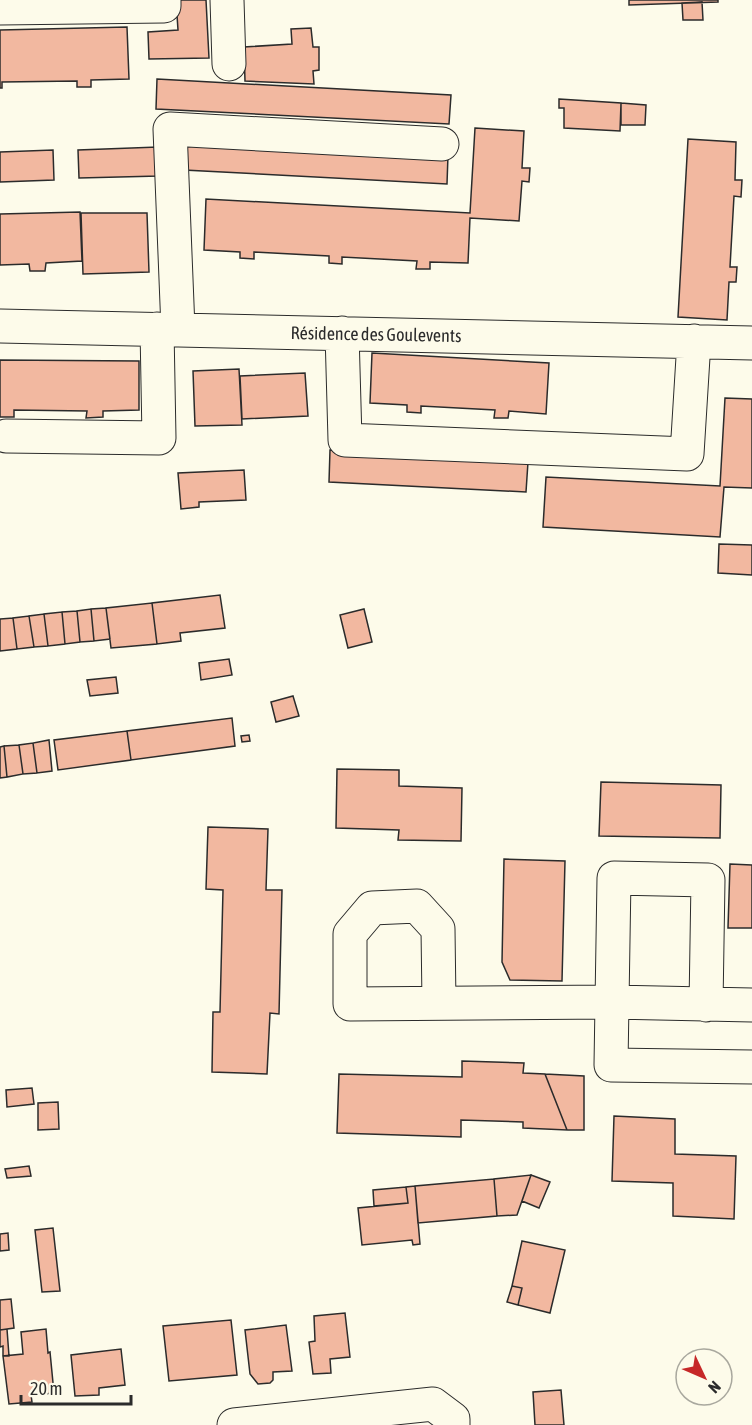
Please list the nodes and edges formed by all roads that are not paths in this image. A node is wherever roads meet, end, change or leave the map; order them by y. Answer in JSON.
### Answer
{"nodes":[{"id":1,"x":164,"y":0,"type":"edge"},
{"id":2,"x":227,"y":0,"type":"edge"},
{"id":3,"x":0,"y":8,"type":"edge"},
{"id":4,"x":229,"y":64,"type":"dead end"},
{"id":5,"x":442,"y":144,"type":"dead end"},
{"id":6,"x":0,"y":326,"type":"edge"},
{"id":7,"x":168,"y":329,"type":"junction"},
{"id":8,"x":342,"y":333,"type":"junction"},
{"id":9,"x":694,"y":341,"type":"junction"},
{"id":10,"x":752,"y":343,"type":"edge"},
{"id":11,"x":6,"y":436,"type":"dead end"},
{"id":12,"x":612,"y":1002,"type":"junction"},
{"id":13,"x":439,"y":1003,"type":"dead end"},
{"id":14,"x":706,"y":1005,"type":"junction"},
{"id":15,"x":752,"y":1005,"type":"edge"},
{"id":16,"x":752,"y":1067,"type":"edge"},
{"id":17,"x":453,"y":1422,"type":"edge"},
{"id":18,"x":234,"y":1425,"type":"edge"}],
"edges":[{"from":1,"to":3,"type":"street"},
{"from":2,"to":4,"type":"street"},
{"from":5,"to":7,"type":"street"},
{"from":6,"to":7,"type":"street","name":"Résidence des Goulevents"},
{"from":7,"to":8,"type":"street","name":"Résidence des Goulevents"},
{"from":7,"to":11,"type":"street"},
{"from":8,"to":9,"type":"street","name":"Résidence des Goulevents"},
{"from":8,"to":9,"type":"street"},
{"from":9,"to":10,"type":"street","name":"Résidence des Goulevents"},
{"from":12,"to":13,"type":"street"},
{"from":12,"to":14,"type":"street"},
{"from":12,"to":14,"type":"street"},
{"from":12,"to":16,"type":"street"},
{"from":14,"to":15,"type":"street"},
{"from":17,"to":18,"type":"street"}]}
